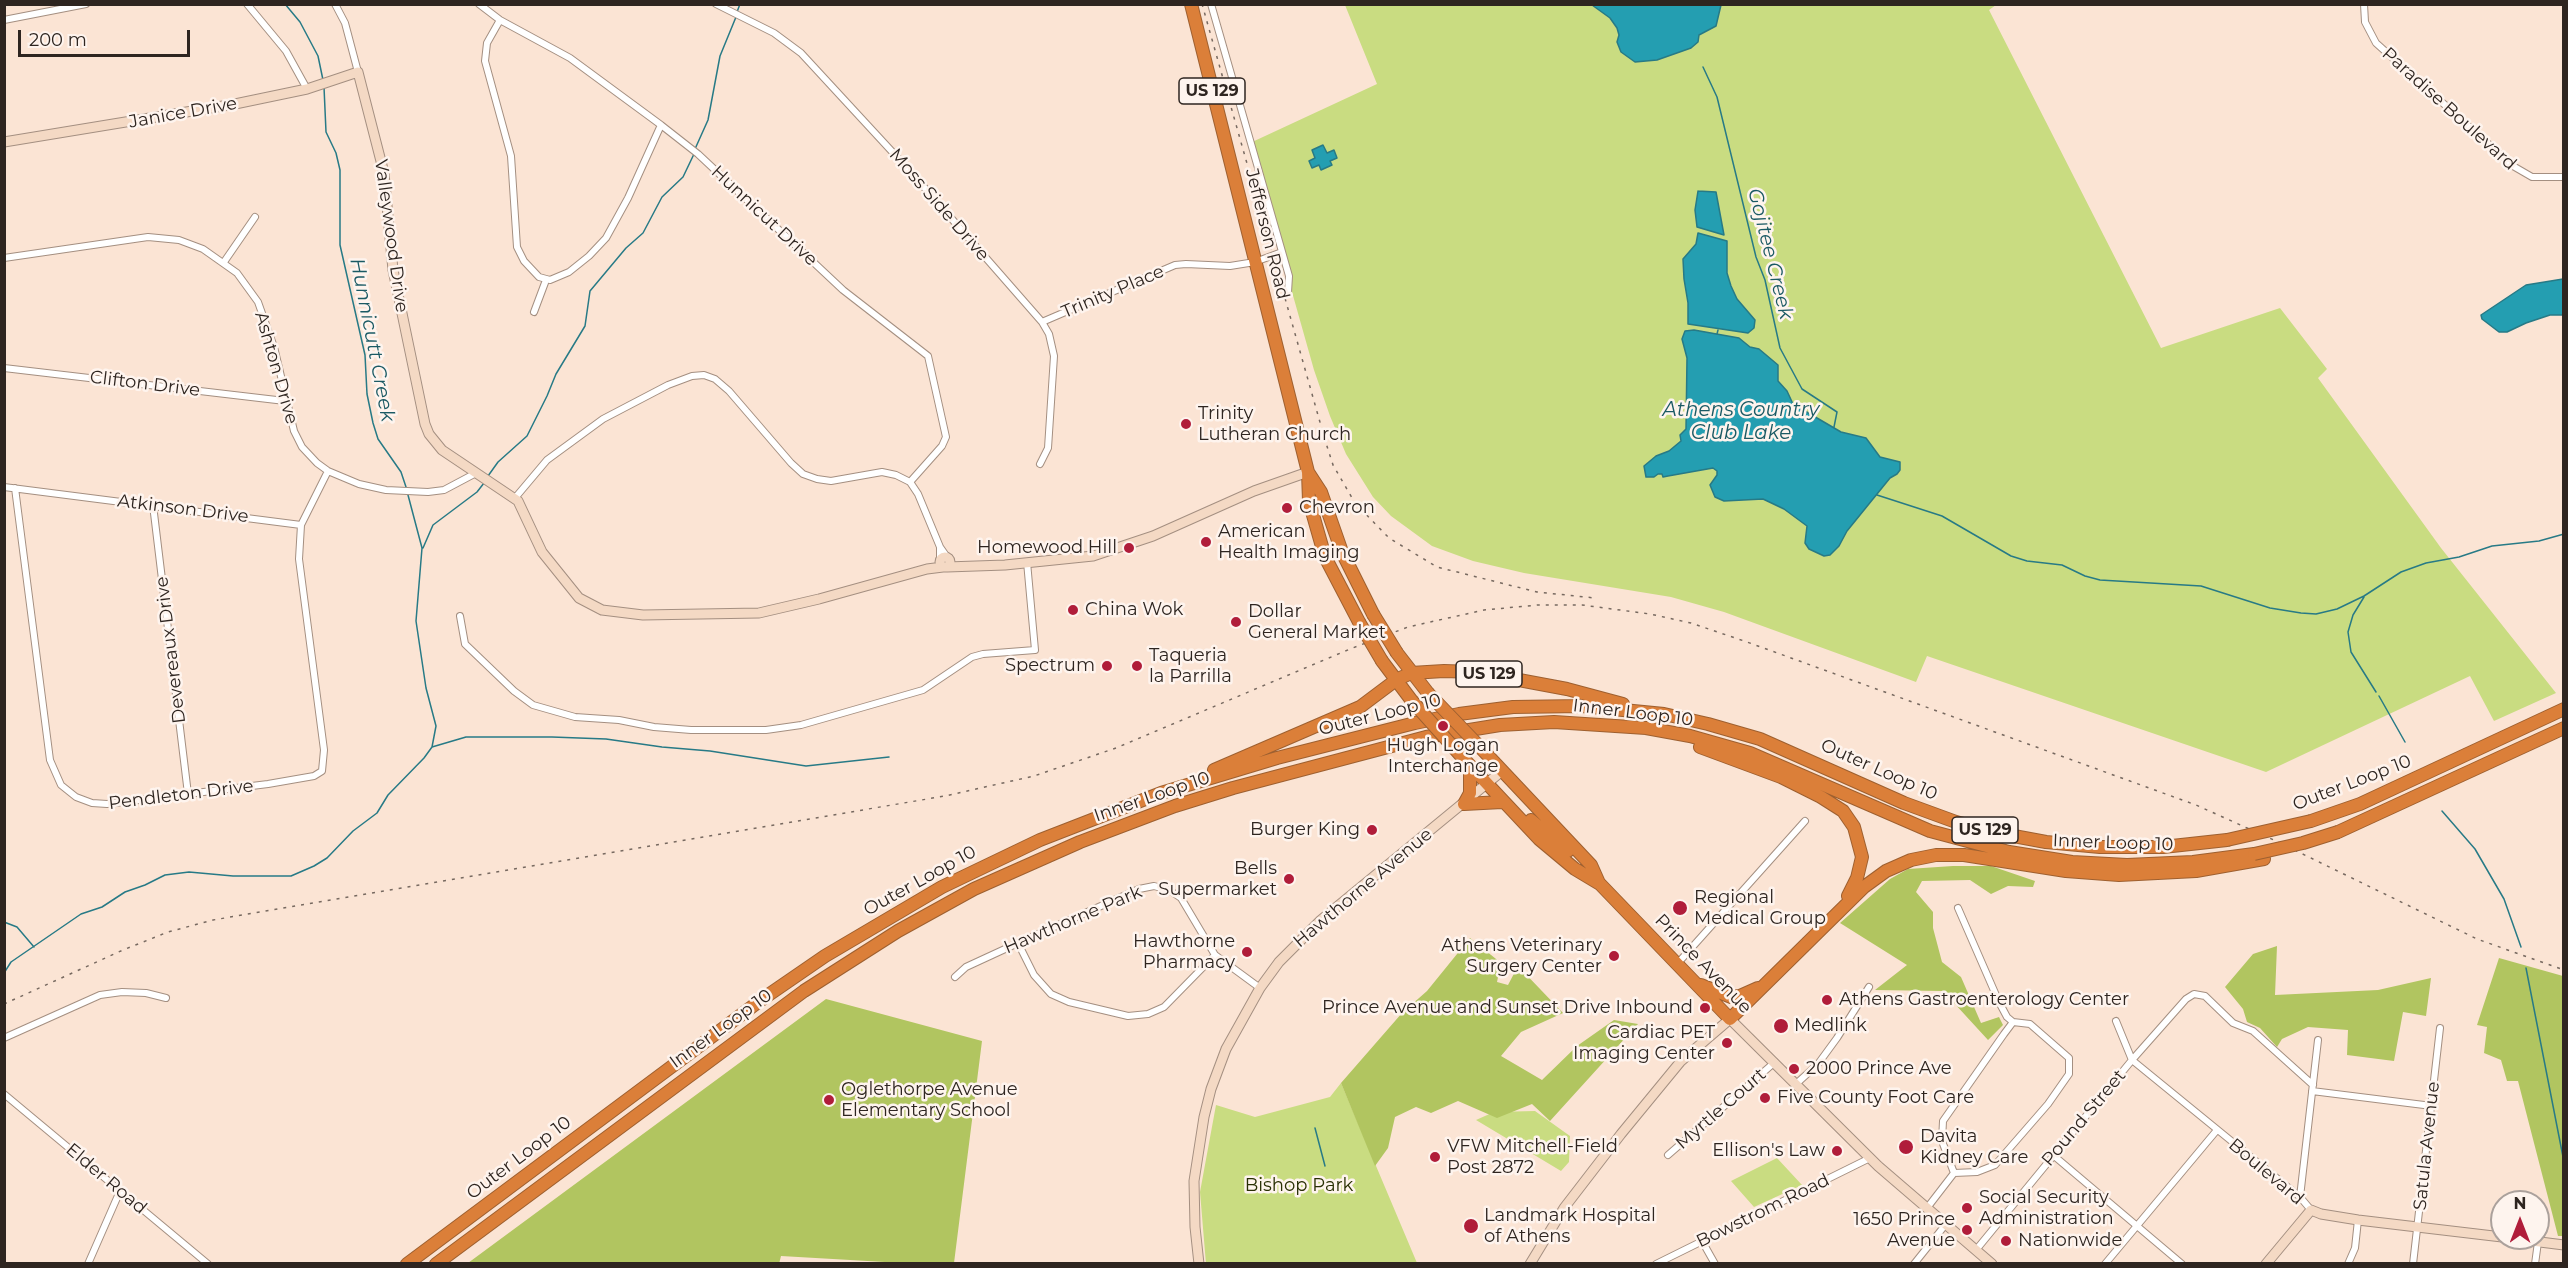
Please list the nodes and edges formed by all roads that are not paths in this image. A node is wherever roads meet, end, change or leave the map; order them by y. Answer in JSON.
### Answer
{"nodes":[{"id":1,"x":43,"y":4,"type":"edge"},
{"id":2,"x":87,"y":4,"type":"edge"},
{"id":3,"x":247,"y":4,"type":"edge"},
{"id":4,"x":335,"y":4,"type":"edge"},
{"id":5,"x":479,"y":4,"type":"edge"},
{"id":6,"x":716,"y":4,"type":"edge"},
{"id":7,"x":1191,"y":4,"type":"edge"},
{"id":8,"x":1211,"y":4,"type":"edge"},
{"id":9,"x":2364,"y":4,"type":"edge"},
{"id":10,"x":43,"y":13,"type":"junction"},
{"id":11,"x":4,"y":20,"type":"edge"},
{"id":12,"x":500,"y":20,"type":"junction"},
{"id":13,"x":358,"y":72,"type":"junction"},
{"id":14,"x":307,"y":89,"type":"junction"},
{"id":15,"x":661,"y":125,"type":"junction"},
{"id":16,"x":4,"y":142,"type":"edge"},
{"id":17,"x":2564,"y":177,"type":"edge"},
{"id":18,"x":255,"y":217,"type":"dead end"},
{"id":19,"x":1282,"y":252,"type":"junction"},
{"id":20,"x":4,"y":258,"type":"edge"},
{"id":21,"x":1255,"y":261,"type":"junction"},
{"id":22,"x":224,"y":262,"type":"junction"},
{"id":23,"x":546,"y":280,"type":"junction"},
{"id":24,"x":1288,"y":292,"type":"dead end"},
{"id":25,"x":534,"y":312,"type":"dead end"},
{"id":26,"x":1042,"y":322,"type":"junction"},
{"id":27,"x":4,"y":368,"type":"edge"},
{"id":28,"x":285,"y":401,"type":"junction"},
{"id":29,"x":1040,"y":464,"type":"dead end"},
{"id":30,"x":328,"y":471,"type":"junction"},
{"id":31,"x":1308,"y":472,"type":"junction"},
{"id":32,"x":476,"y":473,"type":"junction"},
{"id":33,"x":910,"y":482,"type":"junction"},
{"id":34,"x":4,"y":487,"type":"edge"},
{"id":35,"x":15,"y":488,"type":"junction"},
{"id":36,"x":516,"y":498,"type":"junction"},
{"id":37,"x":153,"y":505,"type":"junction"},
{"id":38,"x":301,"y":525,"type":"junction"},
{"id":39,"x":944,"y":562,"type":"junction"},
{"id":40,"x":1027,"y":562,"type":"junction"},
{"id":41,"x":459,"y":616,"type":"dead end"},
{"id":42,"x":1411,"y":673,"type":"junction"},
{"id":43,"x":1396,"y":680,"type":"junction"},
{"id":44,"x":2564,"y":709,"type":"edge"},
{"id":45,"x":1664,"y":714,"type":"junction"},
{"id":46,"x":1456,"y":723,"type":"joint"},
{"id":47,"x":1615,"y":724,"type":"junction"},
{"id":48,"x":1432,"y":725,"type":"joint"},
{"id":49,"x":2564,"y":728,"type":"edge"},
{"id":50,"x":1467,"y":762,"type":"junction"},
{"id":51,"x":1494,"y":778,"type":"junction"},
{"id":52,"x":1161,"y":792,"type":"junction"},
{"id":53,"x":188,"y":794,"type":"junction"},
{"id":54,"x":1502,"y":802,"type":"junction"},
{"id":55,"x":1464,"y":804,"type":"junction"},
{"id":56,"x":1805,"y":821,"type":"dead end"},
{"id":57,"x":2259,"y":856,"type":"junction"},
{"id":58,"x":1600,"y":884,"type":"junction"},
{"id":59,"x":1840,"y":908,"type":"junction"},
{"id":60,"x":1958,"y":908,"type":"dead end"},
{"id":61,"x":1018,"y":943,"type":"junction"},
{"id":62,"x":1215,"y":955,"type":"junction"},
{"id":63,"x":1678,"y":963,"type":"junction"},
{"id":64,"x":955,"y":977,"type":"dead end"},
{"id":65,"x":1695,"y":981,"type":"junction"},
{"id":66,"x":1767,"y":983,"type":"junction"},
{"id":67,"x":1869,"y":987,"type":"dead end"},
{"id":68,"x":1260,"y":988,"type":"junction"},
{"id":69,"x":166,"y":998,"type":"dead end"},
{"id":70,"x":1730,"y":1019,"type":"junction"},
{"id":71,"x":2013,"y":1022,"type":"junction"},
{"id":72,"x":2116,"y":1022,"type":"dead end"},
{"id":73,"x":2440,"y":1028,"type":"dead end"},
{"id":74,"x":4,"y":1038,"type":"edge"},
{"id":75,"x":2318,"y":1040,"type":"dead end"},
{"id":76,"x":2132,"y":1060,"type":"junction"},
{"id":77,"x":1775,"y":1062,"type":"junction"},
{"id":78,"x":1796,"y":1084,"type":"junction"},
{"id":79,"x":2312,"y":1088,"type":"junction"},
{"id":80,"x":4,"y":1094,"type":"edge"},
{"id":81,"x":2432,"y":1106,"type":"junction"},
{"id":82,"x":2217,"y":1130,"type":"junction"},
{"id":83,"x":1668,"y":1155,"type":"dead end"},
{"id":84,"x":2053,"y":1155,"type":"junction"},
{"id":85,"x":1870,"y":1158,"type":"junction"},
{"id":86,"x":1954,"y":1173,"type":"junction"},
{"id":87,"x":120,"y":1191,"type":"junction"},
{"id":88,"x":2300,"y":1197,"type":"junction"},
{"id":89,"x":1927,"y":1208,"type":"junction"},
{"id":90,"x":2311,"y":1210,"type":"junction"},
{"id":91,"x":2358,"y":1220,"type":"junction"},
{"id":92,"x":1946,"y":1224,"type":"junction"},
{"id":93,"x":2136,"y":1225,"type":"junction"},
{"id":94,"x":2418,"y":1227,"type":"junction"},
{"id":95,"x":2490,"y":1236,"type":"edge"},
{"id":96,"x":1702,"y":1241,"type":"junction"},
{"id":97,"x":1976,"y":1250,"type":"junction"},
{"id":98,"x":88,"y":1263,"type":"edge"},
{"id":99,"x":208,"y":1263,"type":"edge"},
{"id":100,"x":407,"y":1263,"type":"edge"},
{"id":101,"x":436,"y":1263,"type":"edge"},
{"id":102,"x":1200,"y":1263,"type":"edge"},
{"id":103,"x":1530,"y":1263,"type":"edge"},
{"id":104,"x":1656,"y":1263,"type":"edge"},
{"id":105,"x":1715,"y":1263,"type":"edge"},
{"id":106,"x":1914,"y":1263,"type":"edge"},
{"id":107,"x":1992,"y":1263,"type":"edge"},
{"id":108,"x":2106,"y":1263,"type":"edge"},
{"id":109,"x":2182,"y":1263,"type":"edge"},
{"id":110,"x":2266,"y":1263,"type":"edge"},
{"id":111,"x":2348,"y":1263,"type":"edge"},
{"id":112,"x":2413,"y":1263,"type":"edge"}],
"edges":[{"from":1,"to":10,"type":"street"},
{"from":2,"to":10,"type":"street"},
{"from":3,"to":14,"type":"street"},
{"from":4,"to":13,"type":"street","name":"Valleywood Drive"},
{"from":5,"to":12,"type":"street","name":"Hunnicut Drive"},
{"from":6,"to":26,"type":"street","name":"Moss Side Drive"},
{"from":7,"to":21,"type":"highway","name":"Jefferson Road","number":"US 129"},
{"from":8,"to":19,"type":"street"},
{"from":9,"to":17,"type":"street","name":"Paradise Boulevard"},
{"from":10,"to":11,"type":"street"},
{"from":12,"to":15,"type":"street","name":"Hunnicut Drive"},
{"from":12,"to":23,"type":"street"},
{"from":13,"to":14,"type":"street","name":"Janice Drive"},
{"from":13,"to":32,"type":"street","name":"Valleywood Drive"},
{"from":14,"to":16,"type":"street","name":"Janice Drive"},
{"from":15,"to":23,"type":"street"},
{"from":15,"to":33,"type":"street","name":"Hunnicut Drive"},
{"from":18,"to":22,"type":"street"},
{"from":19,"to":21,"type":"street","name":"Trinity Place"},
{"from":19,"to":24,"type":"street"},
{"from":20,"to":22,"type":"street","name":"Ashton Drive"},
{"from":21,"to":26,"type":"street","name":"Trinity Place"},
{"from":21,"to":31,"type":"highway","name":"Jefferson Road","number":"US 129"},
{"from":22,"to":28,"type":"street","name":"Ashton Drive"},
{"from":23,"to":25,"type":"street"},
{"from":26,"to":29,"type":"street","name":"Moss Side Drive"},
{"from":27,"to":28,"type":"street","name":"Clifton Drive"},
{"from":28,"to":30,"type":"street","name":"Ashton Drive"},
{"from":30,"to":32,"type":"street","name":"Ashton Drive"},
{"from":30,"to":38,"type":"street"},
{"from":31,"to":40,"type":"street"},
{"from":31,"to":42,"type":"highway","name":"Jefferson Road","number":"US 129","bridge":true},
{"from":31,"to":43,"type":"highway","name":"Jefferson Road","number":"US 129","bridge":true},
{"from":32,"to":36,"type":"street","name":"Valleywood Drive"},
{"from":33,"to":36,"type":"street"},
{"from":33,"to":39,"type":"street"},
{"from":34,"to":35,"type":"street","name":"Atkinson Drive"},
{"from":35,"to":37,"type":"street","name":"Atkinson Drive"},
{"from":35,"to":53,"type":"street","name":"Pendleton Drive"},
{"from":36,"to":39,"type":"street"},
{"from":37,"to":38,"type":"street","name":"Atkinson Drive"},
{"from":37,"to":53,"type":"street","name":"Devereaux Drive"},
{"from":38,"to":53,"type":"street","name":"Pendleton Drive"},
{"from":39,"to":40,"type":"street"},
{"from":40,"to":41,"type":"street"},
{"from":42,"to":43,"type":"highway"},
{"from":42,"to":45,"type":"highway","number":"US 129"},
{"from":42,"to":46,"type":"highway","name":"Jefferson Road","bridge":true},
{"from":43,"to":48,"type":"highway","name":"Jefferson Road","number":"US 129","bridge":true},
{"from":43,"to":52,"type":"highway"},
{"from":44,"to":45,"type":"highway","name":"Outer Loop 10","number":"US 129","bridge":true},
{"from":45,"to":52,"type":"highway","name":"Outer Loop 10"},
{"from":46,"to":51,"type":"highway","name":"Prince Avenue","bridge":true},
{"from":47,"to":57,"type":"highway","name":"Inner Loop 10"},
{"from":47,"to":59,"type":"highway"},
{"from":47,"to":101,"type":"highway","name":"Inner Loop 10"},
{"from":48,"to":50,"type":"highway","name":"Prince Avenue","number":"US 129","bridge":true},
{"from":49,"to":57,"type":"highway","number":"US 129","bridge":true},
{"from":50,"to":51,"type":"highway","name":"Prince Avenue","number":"US 129"},
{"from":50,"to":55,"type":"highway"},
{"from":51,"to":54,"type":"highway","name":"Prince Avenue","number":"US 129"},
{"from":51,"to":55,"type":"street","name":"Hawthorne Avenue"},
{"from":51,"to":58,"type":"highway","name":"Prince Avenue"},
{"from":52,"to":100,"type":"highway","name":"Outer Loop 10"},
{"from":54,"to":55,"type":"highway"},
{"from":54,"to":58,"type":"highway","name":"Prince Avenue","number":"US 129"},
{"from":55,"to":68,"type":"street","name":"Hawthorne Avenue"},
{"from":56,"to":63,"type":"street"},
{"from":57,"to":59,"type":"highway","number":"US 129"},
{"from":58,"to":63,"type":"highway","name":"Prince Avenue","number":"US 129"},
{"from":59,"to":66,"type":"highway","number":"US 129"},
{"from":60,"to":71,"type":"street"},
{"from":61,"to":62,"type":"street","name":"Hawthorne Park"},
{"from":61,"to":62,"type":"street"},
{"from":61,"to":64,"type":"street","name":"Hawthorne Park"},
{"from":62,"to":68,"type":"street","name":"Hawthorne Park"},
{"from":63,"to":65,"type":"highway","name":"Prince Avenue","number":"US 129"},
{"from":65,"to":66,"type":"highway"},
{"from":65,"to":70,"type":"highway","name":"Prince Avenue","number":"US 129"},
{"from":66,"to":70,"type":"highway","number":"US 129"},
{"from":67,"to":78,"type":"street"},
{"from":68,"to":102,"type":"street","name":"Hawthorne Avenue"},
{"from":69,"to":74,"type":"street"},
{"from":70,"to":77,"type":"street","name":"Prince Avenue"},
{"from":70,"to":103,"type":"street"},
{"from":71,"to":86,"type":"street"},
{"from":71,"to":86,"type":"street"},
{"from":72,"to":76,"type":"street","name":"Boulevard"},
{"from":73,"to":81,"type":"street","name":"Satula Avenue"},
{"from":75,"to":79,"type":"street"},
{"from":76,"to":79,"type":"street","name":"Pound Street"},
{"from":76,"to":82,"type":"street","name":"Boulevard"},
{"from":76,"to":84,"type":"street","name":"Pound Street"},
{"from":77,"to":78,"type":"street","name":"Prince Avenue"},
{"from":77,"to":83,"type":"street","name":"Myrtle Court"},
{"from":78,"to":85,"type":"street","name":"Prince Avenue"},
{"from":79,"to":81,"type":"street"},
{"from":79,"to":88,"type":"street"},
{"from":80,"to":87,"type":"street","name":"Elder Road"},
{"from":81,"to":94,"type":"street","name":"Satula Avenue"},
{"from":82,"to":88,"type":"street","name":"Boulevard"},
{"from":82,"to":93,"type":"street"},
{"from":84,"to":93,"type":"street"},
{"from":84,"to":97,"type":"street","name":"Pound Street"},
{"from":85,"to":89,"type":"street","name":"Prince Avenue"},
{"from":85,"to":96,"type":"street","name":"Bowstrom Road"},
{"from":86,"to":89,"type":"street"},
{"from":87,"to":98,"type":"street"},
{"from":87,"to":99,"type":"street","name":"Elder Road"},
{"from":88,"to":90,"type":"street","name":"Boulevard"},
{"from":89,"to":92,"type":"street","name":"Prince Avenue"},
{"from":90,"to":91,"type":"street","name":"Boulevard"},
{"from":90,"to":110,"type":"street"},
{"from":91,"to":94,"type":"street","name":"Boulevard"},
{"from":91,"to":111,"type":"street"},
{"from":92,"to":97,"type":"street","name":"Prince Avenue"},
{"from":92,"to":106,"type":"street"},
{"from":93,"to":108,"type":"street"},
{"from":93,"to":109,"type":"street"},
{"from":94,"to":95,"type":"street","name":"Boulevard"},
{"from":94,"to":112,"type":"street","name":"Satula Avenue"},
{"from":96,"to":104,"type":"street","name":"Bowstrom Road"},
{"from":96,"to":105,"type":"street"},
{"from":97,"to":107,"type":"street","name":"Prince Avenue"}]}
